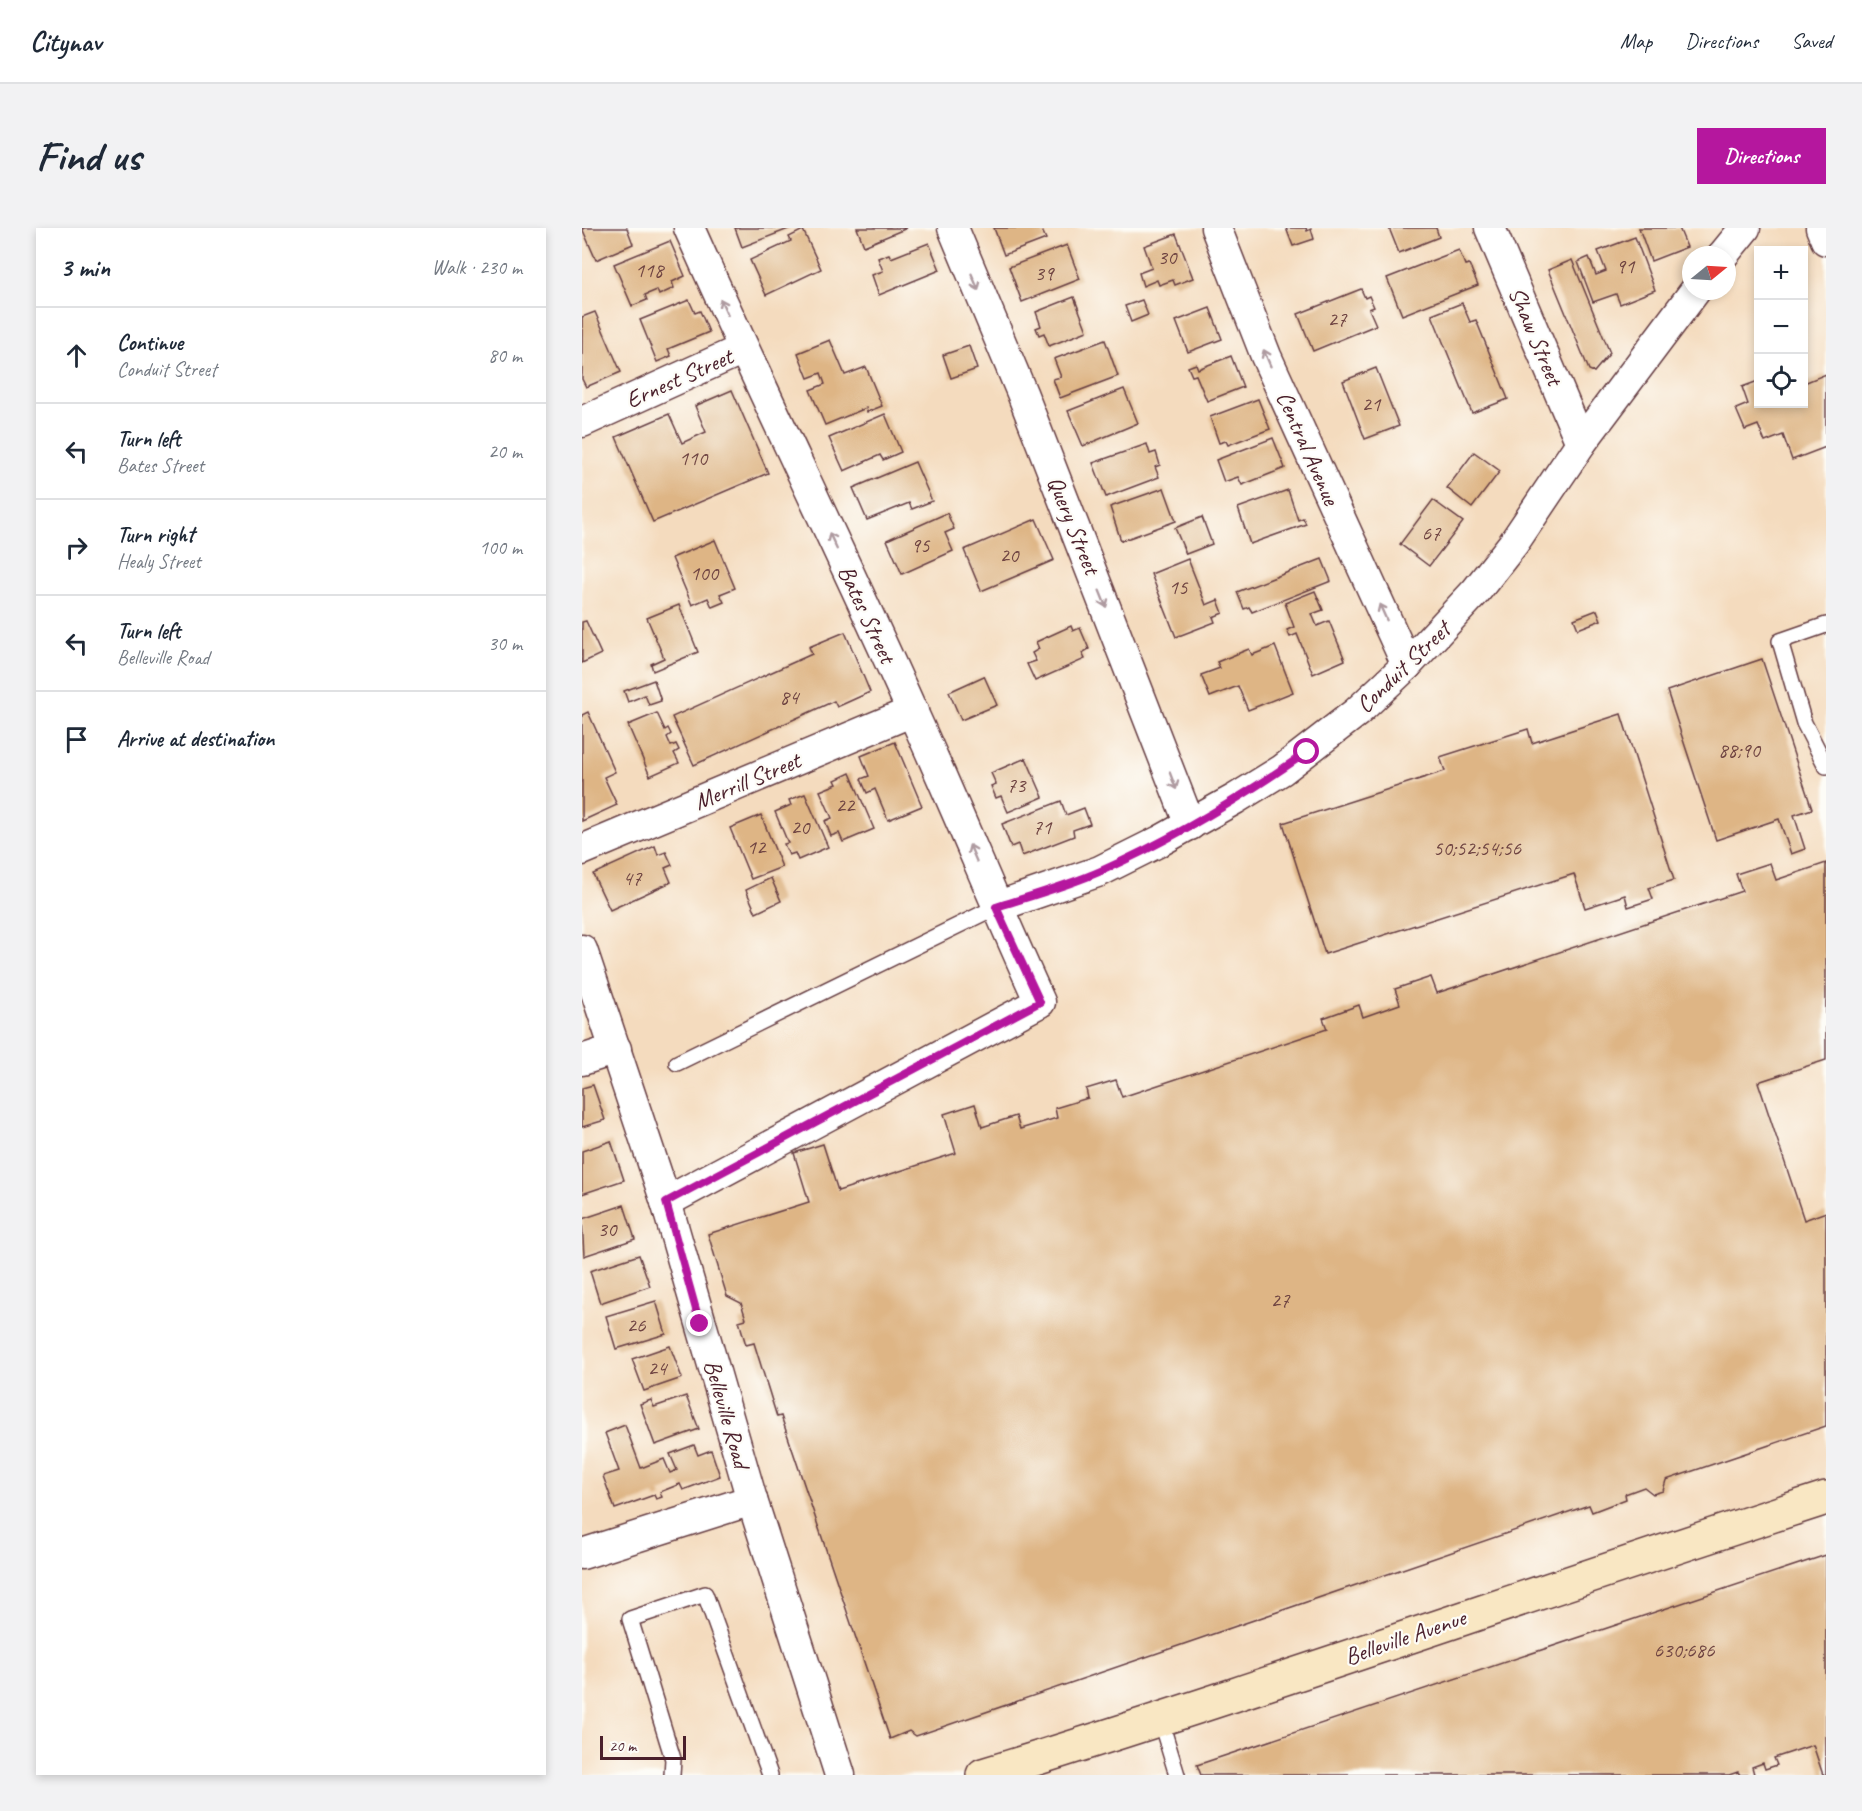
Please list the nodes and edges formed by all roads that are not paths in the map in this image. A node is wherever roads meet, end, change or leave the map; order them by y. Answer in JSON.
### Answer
{"nodes":[{"id":1,"x":689,"y":228,"type":"edge"},
{"id":2,"x":953,"y":228,"type":"edge"},
{"id":3,"x":1216,"y":228,"type":"edge"},
{"id":4,"x":1490,"y":228,"type":"edge"},
{"id":5,"x":1745,"y":228,"type":"edge"},
{"id":6,"x":1821,"y":228,"type":"edge"},
{"id":7,"x":1826,"y":240,"type":"edge"},
{"id":8,"x":1730,"y":246,"type":"edge"},
{"id":9,"x":1688,"y":300,"type":"edge"},
{"id":10,"x":743,"y":349,"type":"junction"},
{"id":11,"x":582,"y":422,"type":"edge"},
{"id":12,"x":1581,"y":443,"type":"junction"},
{"id":13,"x":1826,"y":625,"type":"edge"},
{"id":14,"x":1407,"y":665,"type":"junction"},
{"id":15,"x":913,"y":711,"type":"junction"},
{"id":16,"x":1826,"y":766,"type":"edge"},
{"id":17,"x":1190,"y":825,"type":"junction"},
{"id":18,"x":582,"y":850,"type":"edge"},
{"id":19,"x":996,"y":907,"type":"junction"},
{"id":20,"x":582,"y":950,"type":"edge"},
{"id":21,"x":616,"y":1049,"type":"junction"},
{"id":22,"x":582,"y":1060,"type":"edge"},
{"id":23,"x":677,"y":1063,"type":"dead end"},
{"id":24,"x":666,"y":1202,"type":"junction"},
{"id":25,"x":1826,"y":1498,"type":"edge"},
{"id":26,"x":752,"y":1500,"type":"junction"},
{"id":27,"x":582,"y":1554,"type":"edge"},
{"id":28,"x":1160,"y":1719,"type":"junction"},
{"id":29,"x":672,"y":1775,"type":"edge"},
{"id":30,"x":770,"y":1775,"type":"edge"},
{"id":31,"x":840,"y":1775,"type":"edge"},
{"id":32,"x":983,"y":1775,"type":"edge"},
{"id":33,"x":1177,"y":1775,"type":"edge"}],
"edges":[{"from":10,"to":1,"type":"street","name":"Bates Street","one_way":true},
{"from":2,"to":17,"type":"street","name":"Query Street","one_way":true},
{"from":14,"to":3,"type":"street","name":"Central Avenue","one_way":true},
{"from":4,"to":12,"type":"street","name":"Shaw Street"},
{"from":5,"to":8,"type":"street"},
{"from":6,"to":7,"type":"street"},
{"from":9,"to":12,"type":"street","name":"Conduit Street"},
{"from":10,"to":11,"type":"street","name":"Ernest Street"},
{"from":15,"to":10,"type":"street","name":"Bates Street","one_way":true},
{"from":12,"to":14,"type":"street","name":"Conduit Street"},
{"from":13,"to":16,"type":"lane"},
{"from":14,"to":17,"type":"street","name":"Conduit Street"},
{"from":15,"to":18,"type":"street","name":"Merrill Street"},
{"from":19,"to":15,"type":"street","name":"Bates Street","one_way":true},
{"from":17,"to":19,"type":"street","name":"Conduit Street"},
{"from":19,"to":23,"type":"lane"},
{"from":19,"to":24,"type":"street","name":"Bates Street"},
{"from":20,"to":21,"type":"street","name":"Belleville Road"},
{"from":21,"to":22,"type":"street"},
{"from":21,"to":24,"type":"street","name":"Belleville Road"},
{"from":24,"to":26,"type":"street","name":"Belleville Road"},
{"from":25,"to":28,"type":"main road","name":"Belleville Avenue"},
{"from":26,"to":27,"type":"street"},
{"from":26,"to":31,"type":"street","name":"Belleville Road"},
{"from":28,"to":32,"type":"main road","name":"Belleville Avenue"},
{"from":28,"to":33,"type":"lane"},
{"from":29,"to":30,"type":"lane"}]}
